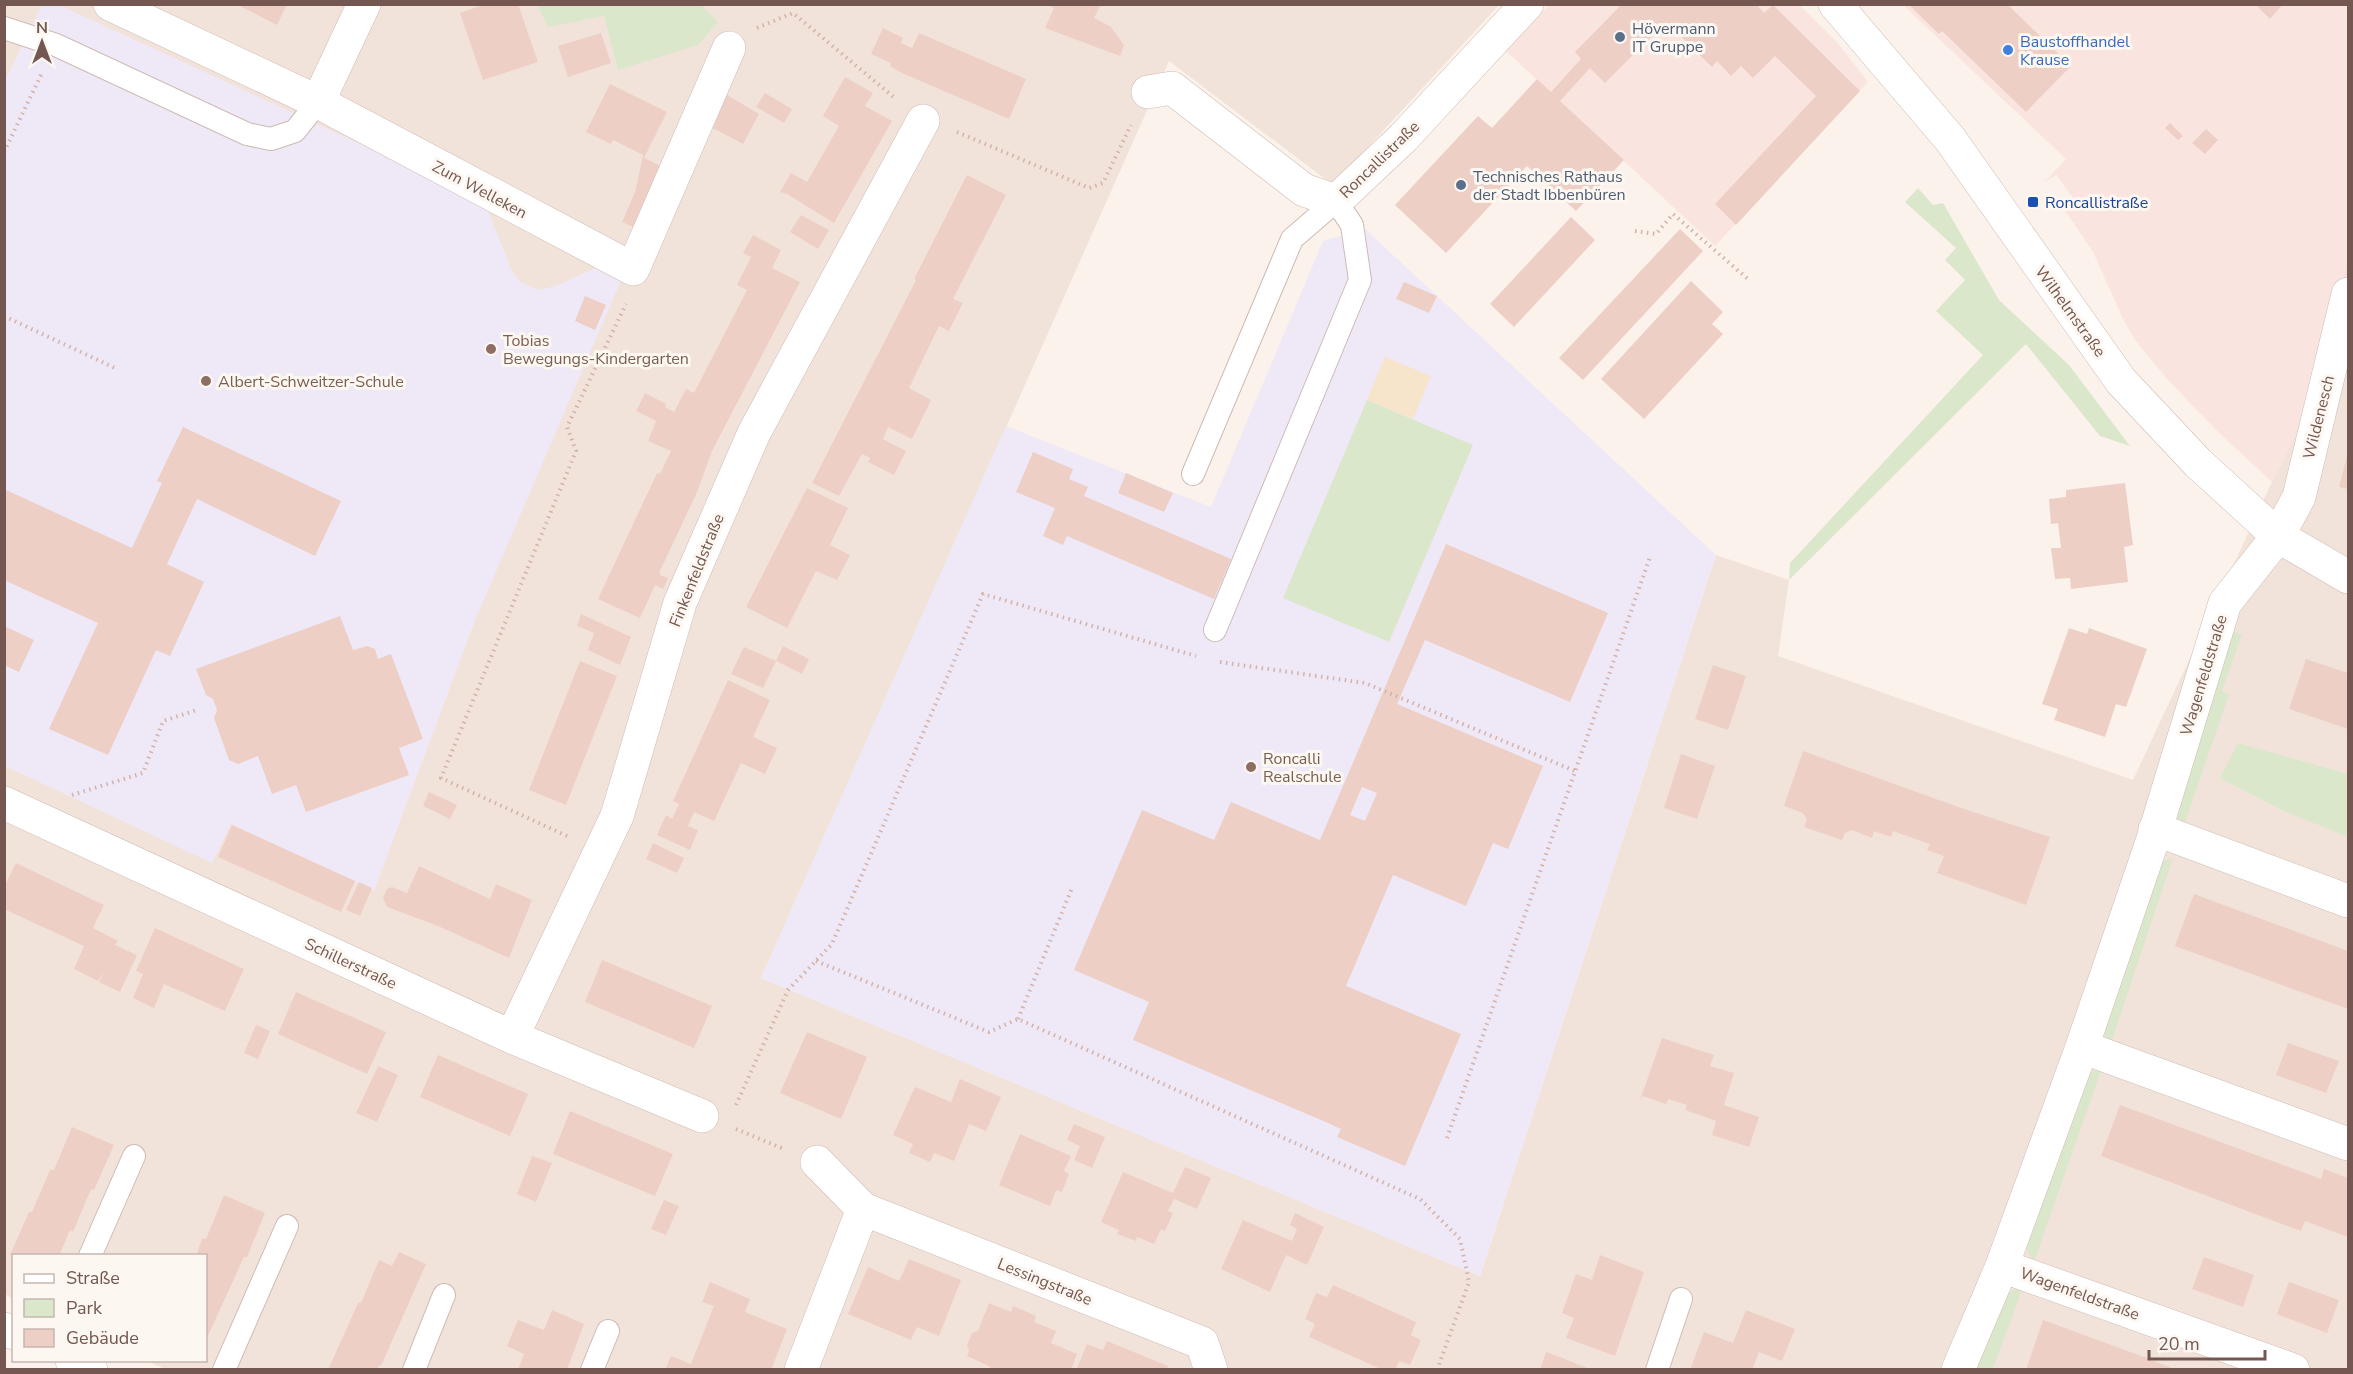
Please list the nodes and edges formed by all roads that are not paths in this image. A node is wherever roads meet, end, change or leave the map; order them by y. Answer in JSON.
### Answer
{"nodes":[{"id":1,"x":110,"y":4,"type":"edge"},
{"id":2,"x":364,"y":4,"type":"edge"},
{"id":3,"x":1527,"y":4,"type":"edge"},
{"id":4,"x":1835,"y":4,"type":"edge"},
{"id":5,"x":4,"y":28,"type":"edge"},
{"id":6,"x":729,"y":48,"type":"dead end"},
{"id":7,"x":1148,"y":92,"type":"dead end"},
{"id":8,"x":318,"y":102,"type":"junction"},
{"id":9,"x":923,"y":121,"type":"dead end"},
{"id":10,"x":1336,"y":201,"type":"junction"},
{"id":11,"x":2349,"y":294,"type":"edge"},
{"id":12,"x":1193,"y":474,"type":"dead end"},
{"id":13,"x":2278,"y":536,"type":"junction"},
{"id":14,"x":2349,"y":577,"type":"edge"},
{"id":15,"x":1215,"y":630,"type":"road end"},
{"id":16,"x":4,"y":803,"type":"edge"},
{"id":17,"x":2155,"y":830,"type":"junction"},
{"id":18,"x":2349,"y":901,"type":"edge"},
{"id":19,"x":512,"y":1037,"type":"junction"},
{"id":20,"x":2082,"y":1047,"type":"junction"},
{"id":21,"x":714,"y":1120,"type":"road end"},
{"id":22,"x":2349,"y":1144,"type":"edge"},
{"id":23,"x":134,"y":1156,"type":"dead end"},
{"id":24,"x":817,"y":1162,"type":"road end"},
{"id":25,"x":863,"y":1209,"type":"junction"},
{"id":26,"x":287,"y":1226,"type":"dead end"},
{"id":27,"x":91,"y":1254,"type":"edge"},
{"id":28,"x":2002,"y":1266,"type":"junction"},
{"id":29,"x":444,"y":1295,"type":"dead end"},
{"id":30,"x":1681,"y":1299,"type":"dead end"},
{"id":31,"x":608,"y":1331,"type":"dead end"},
{"id":32,"x":76,"y":1362,"type":"edge"},
{"id":33,"x":91,"y":1370,"type":"edge"},
{"id":34,"x":224,"y":1370,"type":"edge"},
{"id":35,"x":414,"y":1370,"type":"edge"},
{"id":36,"x":592,"y":1370,"type":"edge"},
{"id":37,"x":801,"y":1370,"type":"edge"},
{"id":38,"x":1211,"y":1370,"type":"edge"},
{"id":39,"x":1657,"y":1370,"type":"edge"},
{"id":40,"x":1958,"y":1370,"type":"edge"},
{"id":41,"x":2293,"y":1370,"type":"edge"}],
"edges":[{"from":1,"to":8,"type":"street","name":"Zum Welleken"},
{"from":2,"to":8,"type":"street"},
{"from":3,"to":10,"type":"street","name":"Roncallistraße"},
{"from":4,"to":13,"type":"street","name":"Wilhelmstraße"},
{"from":5,"to":8,"type":"lane"},
{"from":6,"to":8,"type":"street","name":"Zum Welleken"},
{"from":7,"to":10,"type":"street","name":"Roncallistraße"},
{"from":9,"to":19,"type":"street","name":"Finkenfeldstraße"},
{"from":10,"to":12,"type":"lane"},
{"from":10,"to":15,"type":"lane"},
{"from":11,"to":13,"type":"street","name":"Wildenesch"},
{"from":13,"to":14,"type":"street","name":"Wilhelmstraße"},
{"from":13,"to":17,"type":"street","name":"Wagenfeldstraße"},
{"from":16,"to":19,"type":"street","name":"Schillerstraße"},
{"from":17,"to":18,"type":"street"},
{"from":17,"to":20,"type":"street","name":"Wagenfeldstraße"},
{"from":19,"to":21,"type":"street","name":"Schillerstraße"},
{"from":20,"to":22,"type":"street"},
{"from":20,"to":28,"type":"street","name":"Wagenfeldstraße"},
{"from":23,"to":27,"type":"lane"},
{"from":24,"to":25,"type":"street","name":"Lessingstraße"},
{"from":25,"to":37,"type":"street"},
{"from":25,"to":38,"type":"street","name":"Lessingstraße"},
{"from":26,"to":34,"type":"lane"},
{"from":28,"to":40,"type":"street","name":"Wagenfeldstraße"},
{"from":28,"to":41,"type":"street","name":"Wagenfeldstraße"},
{"from":29,"to":35,"type":"lane"},
{"from":30,"to":39,"type":"lane"},
{"from":31,"to":36,"type":"lane"},
{"from":32,"to":33,"type":"street"}]}
